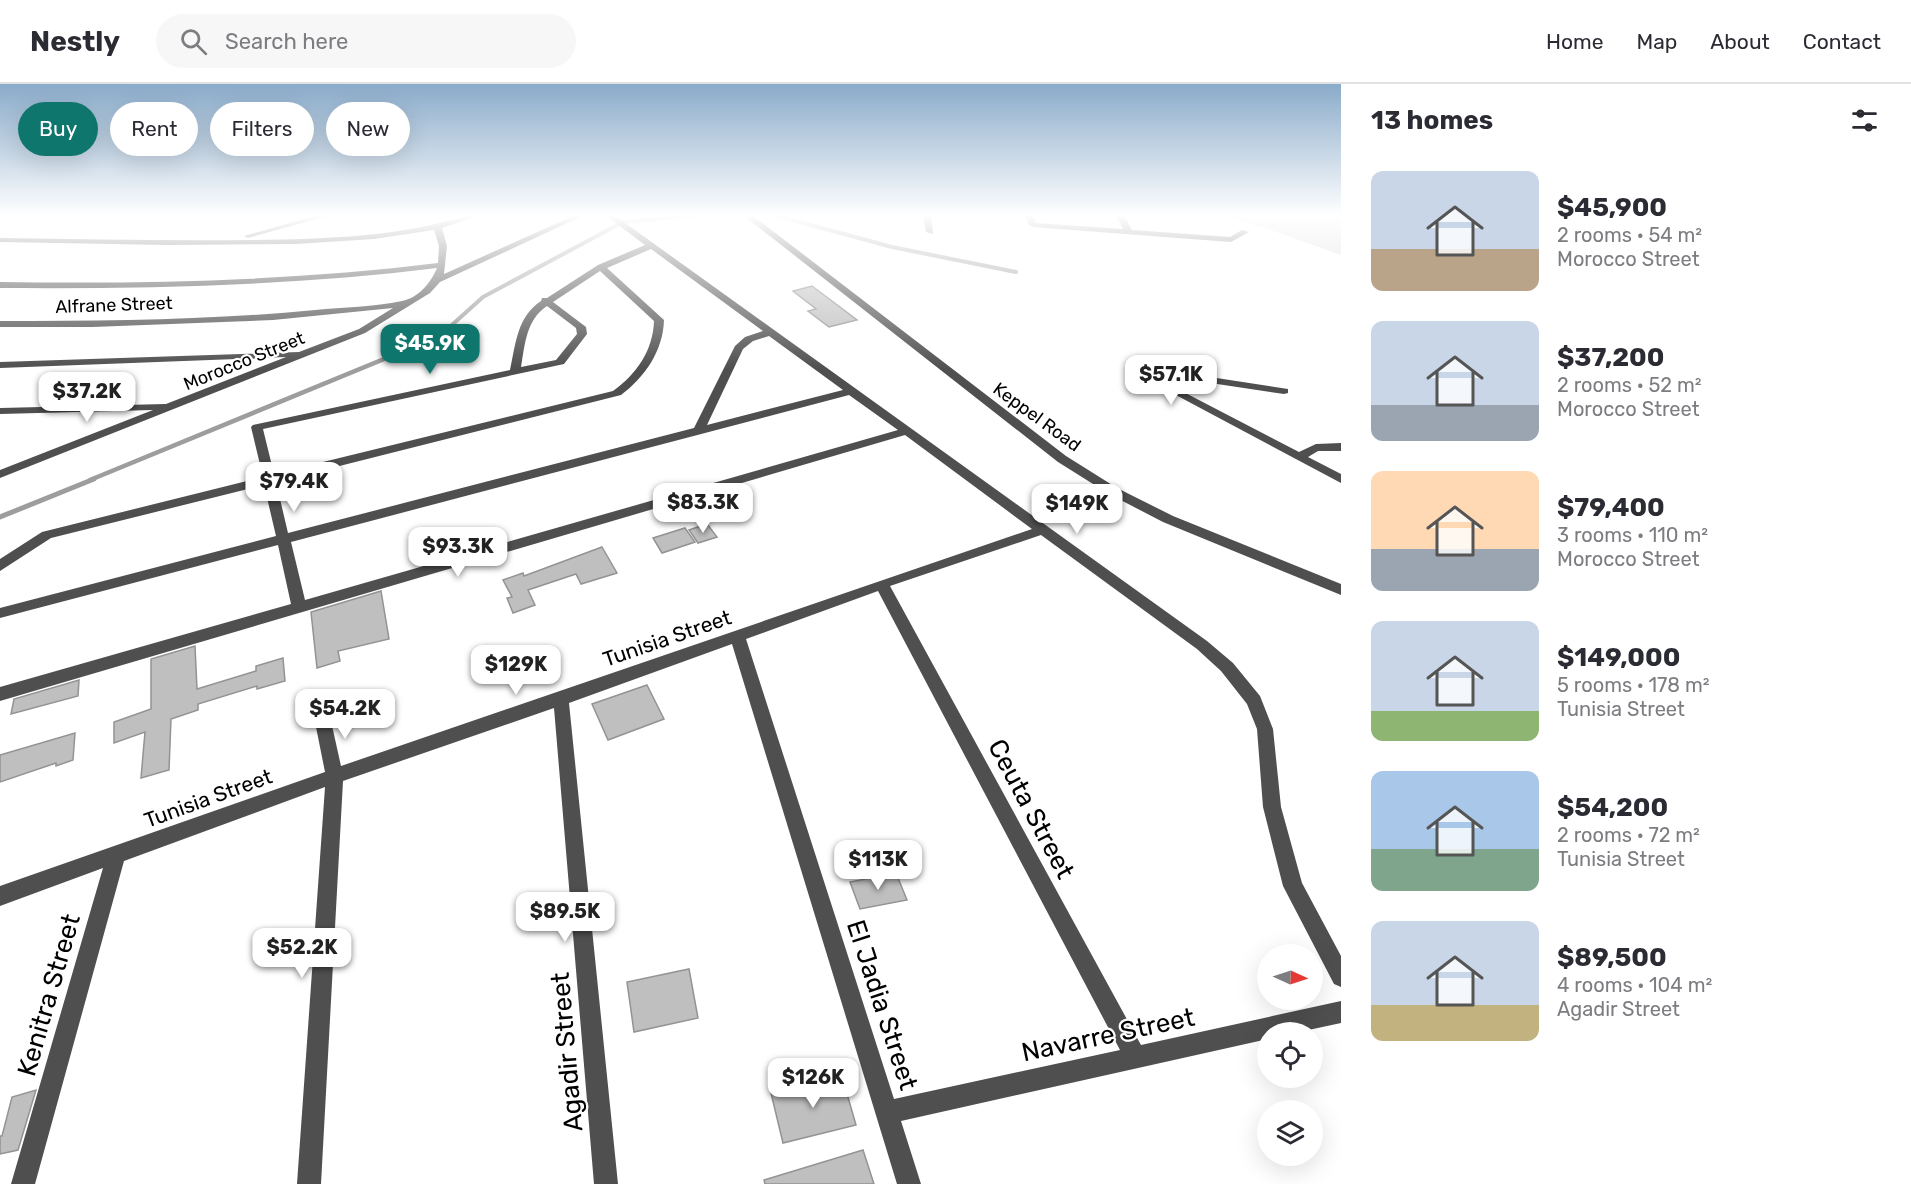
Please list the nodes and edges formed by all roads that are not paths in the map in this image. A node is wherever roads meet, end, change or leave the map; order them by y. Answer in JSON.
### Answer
{"nodes":[{"id":1,"x":432,"y":266,"type":"edge"},
{"id":2,"x":442,"y":266,"type":"edge"},
{"id":3,"x":467,"y":266,"type":"edge"},
{"id":4,"x":679,"y":266,"type":"edge"},
{"id":5,"x":813,"y":266,"type":"edge"},
{"id":6,"x":602,"y":267,"type":"joint"},
{"id":7,"x":437,"y":280,"type":"junction"},
{"id":8,"x":0,"y":285,"type":"edge"},
{"id":9,"x":545,"y":300,"type":"junction"},
{"id":10,"x":408,"y":303,"type":"junction"},
{"id":11,"x":0,"y":324,"type":"edge"},
{"id":12,"x":770,"y":332,"type":"junction"},
{"id":13,"x":307,"y":353,"type":"junction"},
{"id":14,"x":0,"y":365,"type":"edge"},
{"id":15,"x":515,"y":371,"type":"junction"},
{"id":16,"x":851,"y":390,"type":"junction"},
{"id":17,"x":1284,"y":391,"type":"dead end"},
{"id":18,"x":174,"y":406,"type":"junction"},
{"id":19,"x":0,"y":411,"type":"edge"},
{"id":20,"x":699,"y":430,"type":"junction"},
{"id":21,"x":907,"y":431,"type":"junction"},
{"id":22,"x":1341,"y":447,"type":"edge"},
{"id":23,"x":1298,"y":457,"type":"junction"},
{"id":24,"x":0,"y":474,"type":"edge"},
{"id":25,"x":1341,"y":479,"type":"edge"},
{"id":26,"x":271,"y":480,"type":"junction"},
{"id":27,"x":1043,"y":530,"type":"junction"},
{"id":28,"x":284,"y":539,"type":"junction"},
{"id":29,"x":0,"y":566,"type":"edge"},
{"id":30,"x":882,"y":584,"type":"junction"},
{"id":31,"x":1341,"y":590,"type":"edge"},
{"id":32,"x":299,"y":608,"type":"junction"},
{"id":33,"x":0,"y":613,"type":"edge"},
{"id":34,"x":738,"y":637,"type":"junction"},
{"id":35,"x":0,"y":694,"type":"edge"},
{"id":36,"x":561,"y":699,"type":"junction"},
{"id":37,"x":321,"y":712,"type":"dead end"},
{"id":38,"x":335,"y":776,"type":"junction"},
{"id":39,"x":116,"y":855,"type":"junction"},
{"id":40,"x":0,"y":896,"type":"edge"},
{"id":41,"x":1341,"y":977,"type":"edge"},
{"id":42,"x":1341,"y":1012,"type":"edge"},
{"id":43,"x":1136,"y":1058,"type":"junction"},
{"id":44,"x":888,"y":1112,"type":"junction"},
{"id":45,"x":23,"y":1184,"type":"edge"},
{"id":46,"x":309,"y":1184,"type":"edge"},
{"id":47,"x":606,"y":1184,"type":"edge"},
{"id":48,"x":909,"y":1184,"type":"edge"}],
"edges":[{"from":1,"to":8,"type":"street"},
{"from":2,"to":7,"type":"street"},
{"from":3,"to":7,"type":"street","name":"Morocco Street"},
{"from":4,"to":12,"type":"street"},
{"from":5,"to":31,"type":"street","name":"Keppel Road"},
{"from":6,"to":9,"type":"street"},
{"from":6,"to":26,"type":"street"},
{"from":7,"to":10,"type":"street","name":"Morocco Street"},
{"from":9,"to":15,"type":"street"},
{"from":9,"to":15,"type":"street"},
{"from":10,"to":11,"type":"street","name":"Alfrane Street"},
{"from":10,"to":13,"type":"street","name":"Morocco Street"},
{"from":12,"to":16,"type":"street"},
{"from":12,"to":20,"type":"street"},
{"from":13,"to":14,"type":"street"},
{"from":13,"to":18,"type":"street","name":"Morocco Street"},
{"from":15,"to":26,"type":"street"},
{"from":16,"to":20,"type":"street"},
{"from":16,"to":21,"type":"street"},
{"from":17,"to":23,"type":"street"},
{"from":18,"to":19,"type":"street"},
{"from":18,"to":24,"type":"street","name":"Morocco Street"},
{"from":20,"to":28,"type":"street"},
{"from":21,"to":27,"type":"street"},
{"from":21,"to":32,"type":"street"},
{"from":22,"to":23,"type":"street"},
{"from":23,"to":25,"type":"street"},
{"from":26,"to":28,"type":"street"},
{"from":26,"to":29,"type":"street"},
{"from":27,"to":30,"type":"street","name":"Tunisia Street"},
{"from":27,"to":41,"type":"street"},
{"from":28,"to":32,"type":"street"},
{"from":28,"to":33,"type":"street"},
{"from":30,"to":34,"type":"street","name":"Tunisia Street"},
{"from":30,"to":43,"type":"street","name":"Ceuta Street"},
{"from":32,"to":35,"type":"street"},
{"from":34,"to":36,"type":"street","name":"Tunisia Street"},
{"from":34,"to":44,"type":"street","name":"El Jadia Street"},
{"from":36,"to":38,"type":"street","name":"Tunisia Street"},
{"from":36,"to":47,"type":"street","name":"Agadir Street"},
{"from":37,"to":38,"type":"street"},
{"from":38,"to":39,"type":"street","name":"Tunisia Street"},
{"from":38,"to":46,"type":"street"},
{"from":39,"to":40,"type":"street","name":"Tunisia Street"},
{"from":39,"to":45,"type":"street","name":"Kenitra Street"},
{"from":42,"to":43,"type":"street","name":"Navarre Street"},
{"from":43,"to":44,"type":"street","name":"Navarre Street"},
{"from":44,"to":48,"type":"street","name":"El Jadia Street"}]}
